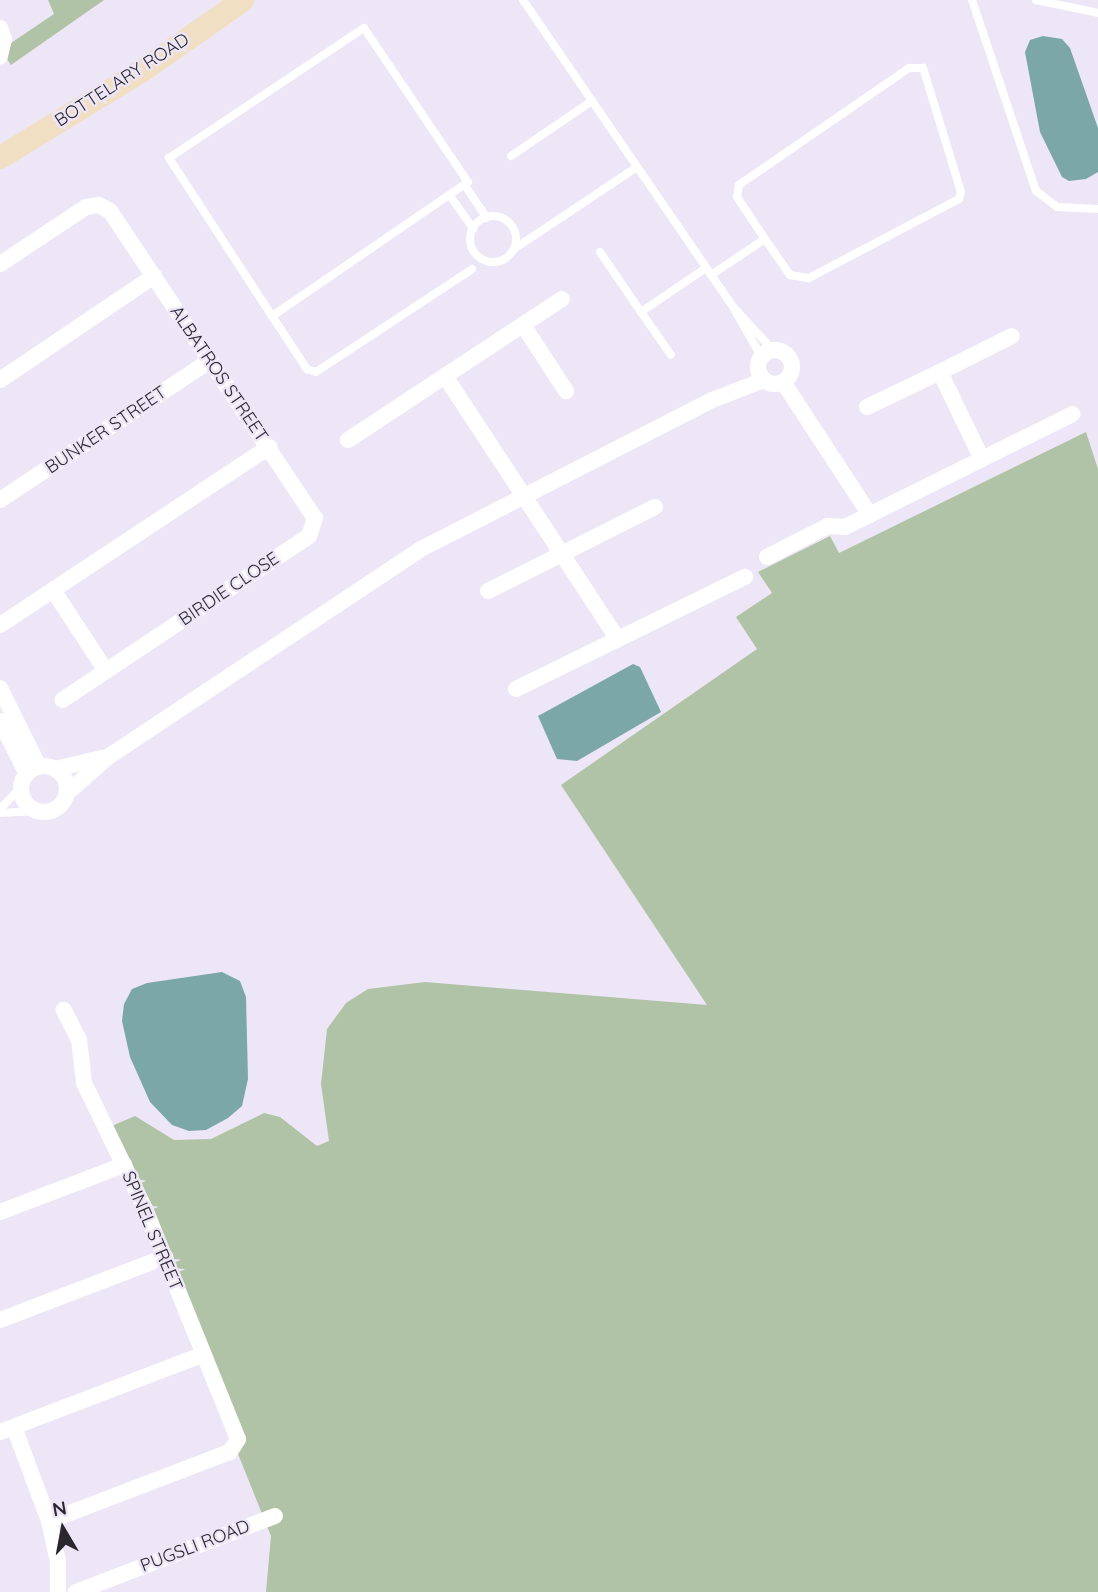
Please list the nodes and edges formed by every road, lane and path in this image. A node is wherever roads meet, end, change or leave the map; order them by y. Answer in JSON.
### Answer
{"nodes":[{"id":1,"x":242,"y":0,"type":"edge"},
{"id":2,"x":523,"y":0,"type":"edge"},
{"id":3,"x":972,"y":0,"type":"edge"},
{"id":4,"x":1036,"y":0,"type":"edge"},
{"id":5,"x":1098,"y":13,"type":"edge"},
{"id":6,"x":0,"y":28,"type":"edge"},
{"id":7,"x":0,"y":57,"type":"edge"},
{"id":8,"x":592,"y":101,"type":"junction"},
{"id":9,"x":511,"y":156,"type":"dead end"},
{"id":10,"x":0,"y":157,"type":"edge"},
{"id":11,"x":637,"y":167,"type":"junction"},
{"id":12,"x":466,"y":187,"type":"junction"},
{"id":13,"x":451,"y":197,"type":"junction"},
{"id":14,"x":1098,"y":209,"type":"edge"},
{"id":15,"x":487,"y":218,"type":"junction"},
{"id":16,"x":473,"y":229,"type":"junction"},
{"id":17,"x":514,"y":230,"type":"junction"},
{"id":18,"x":537,"y":233,"type":"junction"},
{"id":19,"x":765,"y":239,"type":"junction"},
{"id":20,"x":514,"y":248,"type":"junction"},
{"id":21,"x":600,"y":252,"type":"dead end"},
{"id":22,"x":0,"y":264,"type":"edge"},
{"id":23,"x":472,"y":269,"type":"dead end"},
{"id":24,"x":708,"y":271,"type":"junction"},
{"id":25,"x":154,"y":276,"type":"junction"},
{"id":26,"x":562,"y":299,"type":"dead end"},
{"id":27,"x":733,"y":307,"type":"junction"},
{"id":28,"x":641,"y":312,"type":"junction"},
{"id":29,"x":272,"y":316,"type":"junction"},
{"id":30,"x":523,"y":325,"type":"junction"},
{"id":31,"x":1012,"y":336,"type":"dead end"},
{"id":32,"x":671,"y":355,"type":"dead end"},
{"id":33,"x":211,"y":360,"type":"junction"},
{"id":34,"x":764,"y":364,"type":"junction"},
{"id":35,"x":940,"y":372,"type":"junction"},
{"id":36,"x":445,"y":376,"type":"junction"},
{"id":37,"x":0,"y":380,"type":"edge"},
{"id":38,"x":783,"y":382,"type":"junction"},
{"id":39,"x":566,"y":391,"type":"dead end"},
{"id":40,"x":867,"y":407,"type":"dead end"},
{"id":41,"x":1073,"y":414,"type":"dead end"},
{"id":42,"x":348,"y":440,"type":"dead end"},
{"id":43,"x":269,"y":447,"type":"junction"},
{"id":44,"x":982,"y":459,"type":"junction"},
{"id":45,"x":524,"y":496,"type":"junction"},
{"id":46,"x":0,"y":500,"type":"edge"},
{"id":47,"x":655,"y":507,"type":"dead end"},
{"id":48,"x":870,"y":515,"type":"junction"},
{"id":49,"x":562,"y":554,"type":"junction"},
{"id":50,"x":767,"y":557,"type":"dead end"},
{"id":51,"x":746,"y":577,"type":"dead end"},
{"id":52,"x":53,"y":590,"type":"junction"},
{"id":53,"x":488,"y":591,"type":"dead end"},
{"id":54,"x":0,"y":625,"type":"edge"},
{"id":55,"x":618,"y":639,"type":"junction"},
{"id":56,"x":106,"y":671,"type":"junction"},
{"id":57,"x":0,"y":688,"type":"edge"},
{"id":58,"x":516,"y":689,"type":"dead end"},
{"id":59,"x":62,"y":700,"type":"dead end"},
{"id":60,"x":0,"y":721,"type":"edge"},
{"id":61,"x":108,"y":757,"type":"junction"},
{"id":62,"x":35,"y":774,"type":"junction"},
{"id":63,"x":67,"y":793,"type":"junction"},
{"id":64,"x":0,"y":811,"type":"edge"},
{"id":65,"x":36,"y":811,"type":"junction"},
{"id":66,"x":64,"y":1010,"type":"dead end"},
{"id":67,"x":124,"y":1165,"type":"junction"},
{"id":68,"x":0,"y":1212,"type":"edge"},
{"id":69,"x":165,"y":1257,"type":"junction"},
{"id":70,"x":0,"y":1320,"type":"edge"},
{"id":71,"x":204,"y":1354,"type":"junction"},
{"id":72,"x":7,"y":1429,"type":"edge"},
{"id":73,"x":275,"y":1516,"type":"dead end"},
{"id":74,"x":49,"y":1521,"type":"junction"},
{"id":75,"x":58,"y":1562,"type":"junction"},
{"id":76,"x":58,"y":1592,"type":"edge"},
{"id":77,"x":76,"y":1592,"type":"edge"}],
"edges":[{"from":1,"to":10,"type":"main road","name":"BOTTELARY ROAD"},
{"from":2,"to":8,"type":"lane"},
{"from":3,"to":14,"type":"lane"},
{"from":4,"to":5,"type":"lane"},
{"from":6,"to":7,"type":"street"},
{"from":8,"to":9,"type":"lane"},
{"from":8,"to":11,"type":"lane"},
{"from":11,"to":18,"type":"lane"},
{"from":11,"to":24,"type":"lane"},
{"from":12,"to":13,"type":"lane"},
{"from":12,"to":15,"type":"lane"},
{"from":12,"to":29,"type":"lane"},
{"from":13,"to":16,"type":"lane"},
{"from":13,"to":29,"type":"lane"},
{"from":15,"to":16,"type":"lane"},
{"from":15,"to":17,"type":"lane"},
{"from":16,"to":20,"type":"lane"},
{"from":17,"to":18,"type":"lane"},
{"from":17,"to":20,"type":"lane"},
{"from":18,"to":20,"type":"lane"},
{"from":19,"to":19,"type":"lane"},
{"from":19,"to":24,"type":"lane"},
{"from":21,"to":28,"type":"lane"},
{"from":22,"to":25,"type":"street","name":"ALBATROS STREET"},
{"from":23,"to":29,"type":"lane"},
{"from":24,"to":27,"type":"lane"},
{"from":24,"to":28,"type":"lane"},
{"from":25,"to":33,"type":"street","name":"ALBATROS STREET"},
{"from":25,"to":37,"type":"street"},
{"from":26,"to":30,"type":"street"},
{"from":27,"to":34,"type":"lane"},
{"from":27,"to":34,"type":"lane"},
{"from":28,"to":32,"type":"lane"},
{"from":30,"to":36,"type":"street"},
{"from":30,"to":39,"type":"street"},
{"from":31,"to":35,"type":"street"},
{"from":33,"to":43,"type":"street","name":"ALBATROS STREET"},
{"from":33,"to":46,"type":"street","name":"BUNKER STREET"},
{"from":34,"to":38,"type":"street"},
{"from":34,"to":38,"type":"street"},
{"from":34,"to":45,"type":"street"},
{"from":35,"to":40,"type":"street"},
{"from":35,"to":44,"type":"street"},
{"from":36,"to":42,"type":"street"},
{"from":36,"to":45,"type":"street"},
{"from":38,"to":48,"type":"street"},
{"from":41,"to":44,"type":"street"},
{"from":43,"to":52,"type":"street","name":"ALBATROS STREET"},
{"from":43,"to":56,"type":"street","name":"BIRDIE CLOSE"},
{"from":44,"to":48,"type":"street"},
{"from":45,"to":49,"type":"street"},
{"from":45,"to":61,"type":"street"},
{"from":47,"to":49,"type":"street"},
{"from":48,"to":50,"type":"street"},
{"from":49,"to":53,"type":"street"},
{"from":49,"to":55,"type":"street"},
{"from":51,"to":55,"type":"street"},
{"from":52,"to":54,"type":"street","name":"ALBATROS STREET"},
{"from":52,"to":56,"type":"street"},
{"from":55,"to":58,"type":"street"},
{"from":56,"to":59,"type":"street","name":"BIRDIE CLOSE"},
{"from":57,"to":62,"type":"street"},
{"from":60,"to":62,"type":"street"},
{"from":61,"to":62,"type":"street"},
{"from":61,"to":63,"type":"street"},
{"from":62,"to":63,"type":"street"},
{"from":62,"to":64,"type":"lane"},
{"from":62,"to":65,"type":"street"},
{"from":63,"to":65,"type":"street"},
{"from":64,"to":65,"type":"lane"},
{"from":66,"to":67,"type":"street","name":"SPINEL STREET"},
{"from":67,"to":68,"type":"street"},
{"from":67,"to":69,"type":"street","name":"SPINEL STREET"},
{"from":69,"to":70,"type":"street"},
{"from":69,"to":71,"type":"street","name":"SPINEL STREET"},
{"from":71,"to":72,"type":"street"},
{"from":71,"to":74,"type":"street","name":"SPINEL STREET"},
{"from":72,"to":74,"type":"street"},
{"from":73,"to":77,"type":"street","name":"PUGSLI ROAD"},
{"from":74,"to":75,"type":"street"},
{"from":75,"to":76,"type":"street"},
{"from":75,"to":77,"type":"street"}]}
